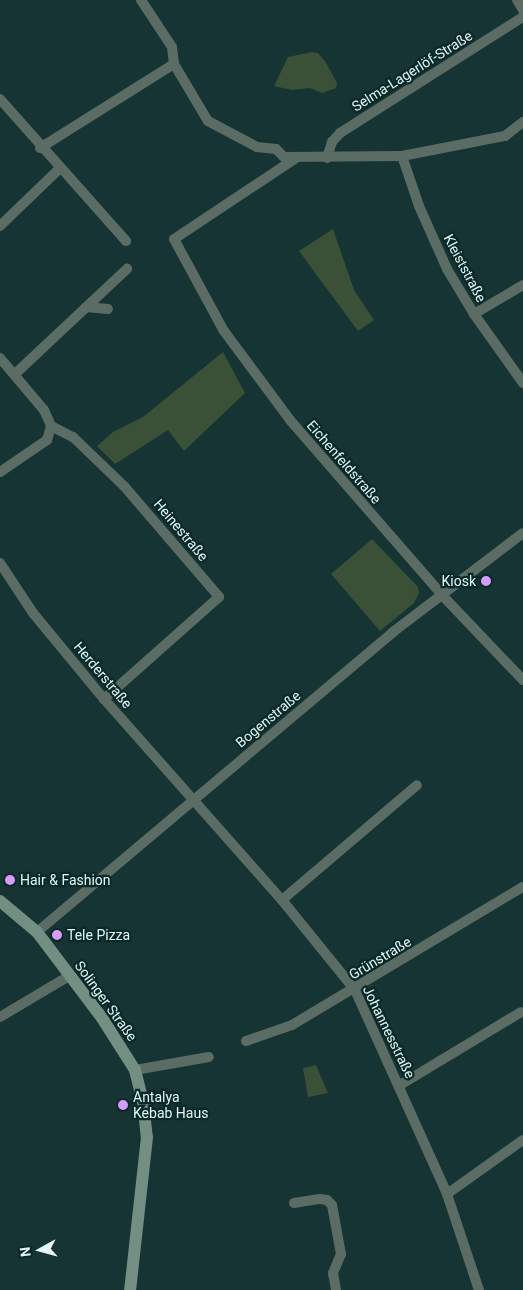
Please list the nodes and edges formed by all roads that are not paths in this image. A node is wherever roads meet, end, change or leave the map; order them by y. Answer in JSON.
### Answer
{"nodes":[{"id":1,"x":141,"y":0,"type":"edge"},
{"id":2,"x":517,"y":0,"type":"edge"},
{"id":3,"x":523,"y":10,"type":"edge"},
{"id":4,"x":523,"y":17,"type":"edge"},
{"id":5,"x":174,"y":64,"type":"junction"},
{"id":6,"x":0,"y":99,"type":"edge"},
{"id":7,"x":523,"y":122,"type":"edge"},
{"id":8,"x":40,"y":148,"type":"junction"},
{"id":9,"x":402,"y":156,"type":"junction"},
{"id":10,"x":296,"y":158,"type":"junction"},
{"id":11,"x":327,"y":158,"type":"junction"},
{"id":12,"x":60,"y":168,"type":"junction"},
{"id":13,"x":0,"y":226,"type":"edge"},
{"id":14,"x":126,"y":241,"type":"dead end"},
{"id":15,"x":127,"y":269,"type":"dead end"},
{"id":16,"x":523,"y":285,"type":"edge"},
{"id":17,"x":86,"y":307,"type":"junction"},
{"id":18,"x":108,"y":309,"type":"dead end"},
{"id":19,"x":474,"y":314,"type":"junction"},
{"id":20,"x":0,"y":358,"type":"edge"},
{"id":21,"x":15,"y":374,"type":"junction"},
{"id":22,"x":523,"y":383,"type":"edge"},
{"id":23,"x":51,"y":426,"type":"junction"},
{"id":24,"x":0,"y":472,"type":"edge"},
{"id":25,"x":523,"y":533,"type":"edge"},
{"id":26,"x":0,"y":563,"type":"edge"},
{"id":27,"x":441,"y":594,"type":"junction"},
{"id":28,"x":523,"y":680,"type":"edge"},
{"id":29,"x":104,"y":699,"type":"junction"},
{"id":30,"x":418,"y":785,"type":"dead end"},
{"id":31,"x":194,"y":798,"type":"junction"},
{"id":32,"x":523,"y":887,"type":"edge"},
{"id":33,"x":282,"y":900,"type":"junction"},
{"id":34,"x":0,"y":901,"type":"edge"},
{"id":35,"x":37,"y":932,"type":"junction"},
{"id":36,"x":69,"y":976,"type":"junction"},
{"id":37,"x":355,"y":990,"type":"junction"},
{"id":38,"x":521,"y":1012,"type":"dead end"},
{"id":39,"x":0,"y":1017,"type":"edge"},
{"id":40,"x":246,"y":1040,"type":"dead end"},
{"id":41,"x":209,"y":1057,"type":"dead end"},
{"id":42,"x":135,"y":1070,"type":"junction"},
{"id":43,"x":400,"y":1085,"type":"junction"},
{"id":44,"x":523,"y":1140,"type":"edge"},
{"id":45,"x":447,"y":1194,"type":"junction"},
{"id":46,"x":294,"y":1203,"type":"dead end"},
{"id":47,"x":130,"y":1290,"type":"edge"},
{"id":48,"x":336,"y":1290,"type":"edge"},
{"id":49,"x":479,"y":1290,"type":"edge"}],
"edges":[{"from":1,"to":5,"type":"street"},
{"from":2,"to":3,"type":"street"},
{"from":4,"to":11,"type":"street","name":"Selma-Lagerlöf-Straße"},
{"from":5,"to":8,"type":"street"},
{"from":5,"to":10,"type":"street"},
{"from":6,"to":8,"type":"street"},
{"from":7,"to":9,"type":"street"},
{"from":8,"to":12,"type":"street"},
{"from":9,"to":11,"type":"street"},
{"from":9,"to":19,"type":"street","name":"Kleiststraße"},
{"from":10,"to":11,"type":"street"},
{"from":10,"to":27,"type":"street","name":"Eichenfeldstraße"},
{"from":12,"to":13,"type":"street"},
{"from":12,"to":14,"type":"street"},
{"from":15,"to":17,"type":"street"},
{"from":16,"to":19,"type":"street"},
{"from":17,"to":18,"type":"street"},
{"from":17,"to":21,"type":"street"},
{"from":19,"to":22,"type":"street","name":"Kleiststraße"},
{"from":20,"to":21,"type":"street"},
{"from":21,"to":23,"type":"street"},
{"from":23,"to":24,"type":"street"},
{"from":23,"to":29,"type":"street","name":"Heinestraße"},
{"from":25,"to":27,"type":"street","name":"Bogenstraße"},
{"from":26,"to":29,"type":"street","name":"Herderstraße"},
{"from":27,"to":28,"type":"street","name":"Eichenfeldstraße"},
{"from":27,"to":31,"type":"street","name":"Bogenstraße"},
{"from":29,"to":31,"type":"street","name":"Herderstraße"},
{"from":30,"to":33,"type":"street"},
{"from":31,"to":33,"type":"street","name":"Johannesstraße"},
{"from":31,"to":35,"type":"street","name":"Bogenstraße"},
{"from":32,"to":37,"type":"street","name":"Grünstraße"},
{"from":33,"to":37,"type":"street","name":"Johannesstraße"},
{"from":34,"to":35,"type":"main road","name":"Solinger Straße"},
{"from":35,"to":36,"type":"main road","name":"Solinger Straße"},
{"from":36,"to":39,"type":"street"},
{"from":36,"to":42,"type":"main road","name":"Solinger Straße"},
{"from":37,"to":40,"type":"street","name":"Grünstraße"},
{"from":37,"to":43,"type":"street","name":"Johannesstraße"},
{"from":38,"to":43,"type":"street"},
{"from":41,"to":42,"type":"street"},
{"from":42,"to":47,"type":"main road","name":"Solinger Straße"},
{"from":43,"to":45,"type":"street","name":"Johannesstraße"},
{"from":44,"to":45,"type":"street"},
{"from":45,"to":49,"type":"street","name":"Johannesstraße"},
{"from":46,"to":48,"type":"street"}]}
